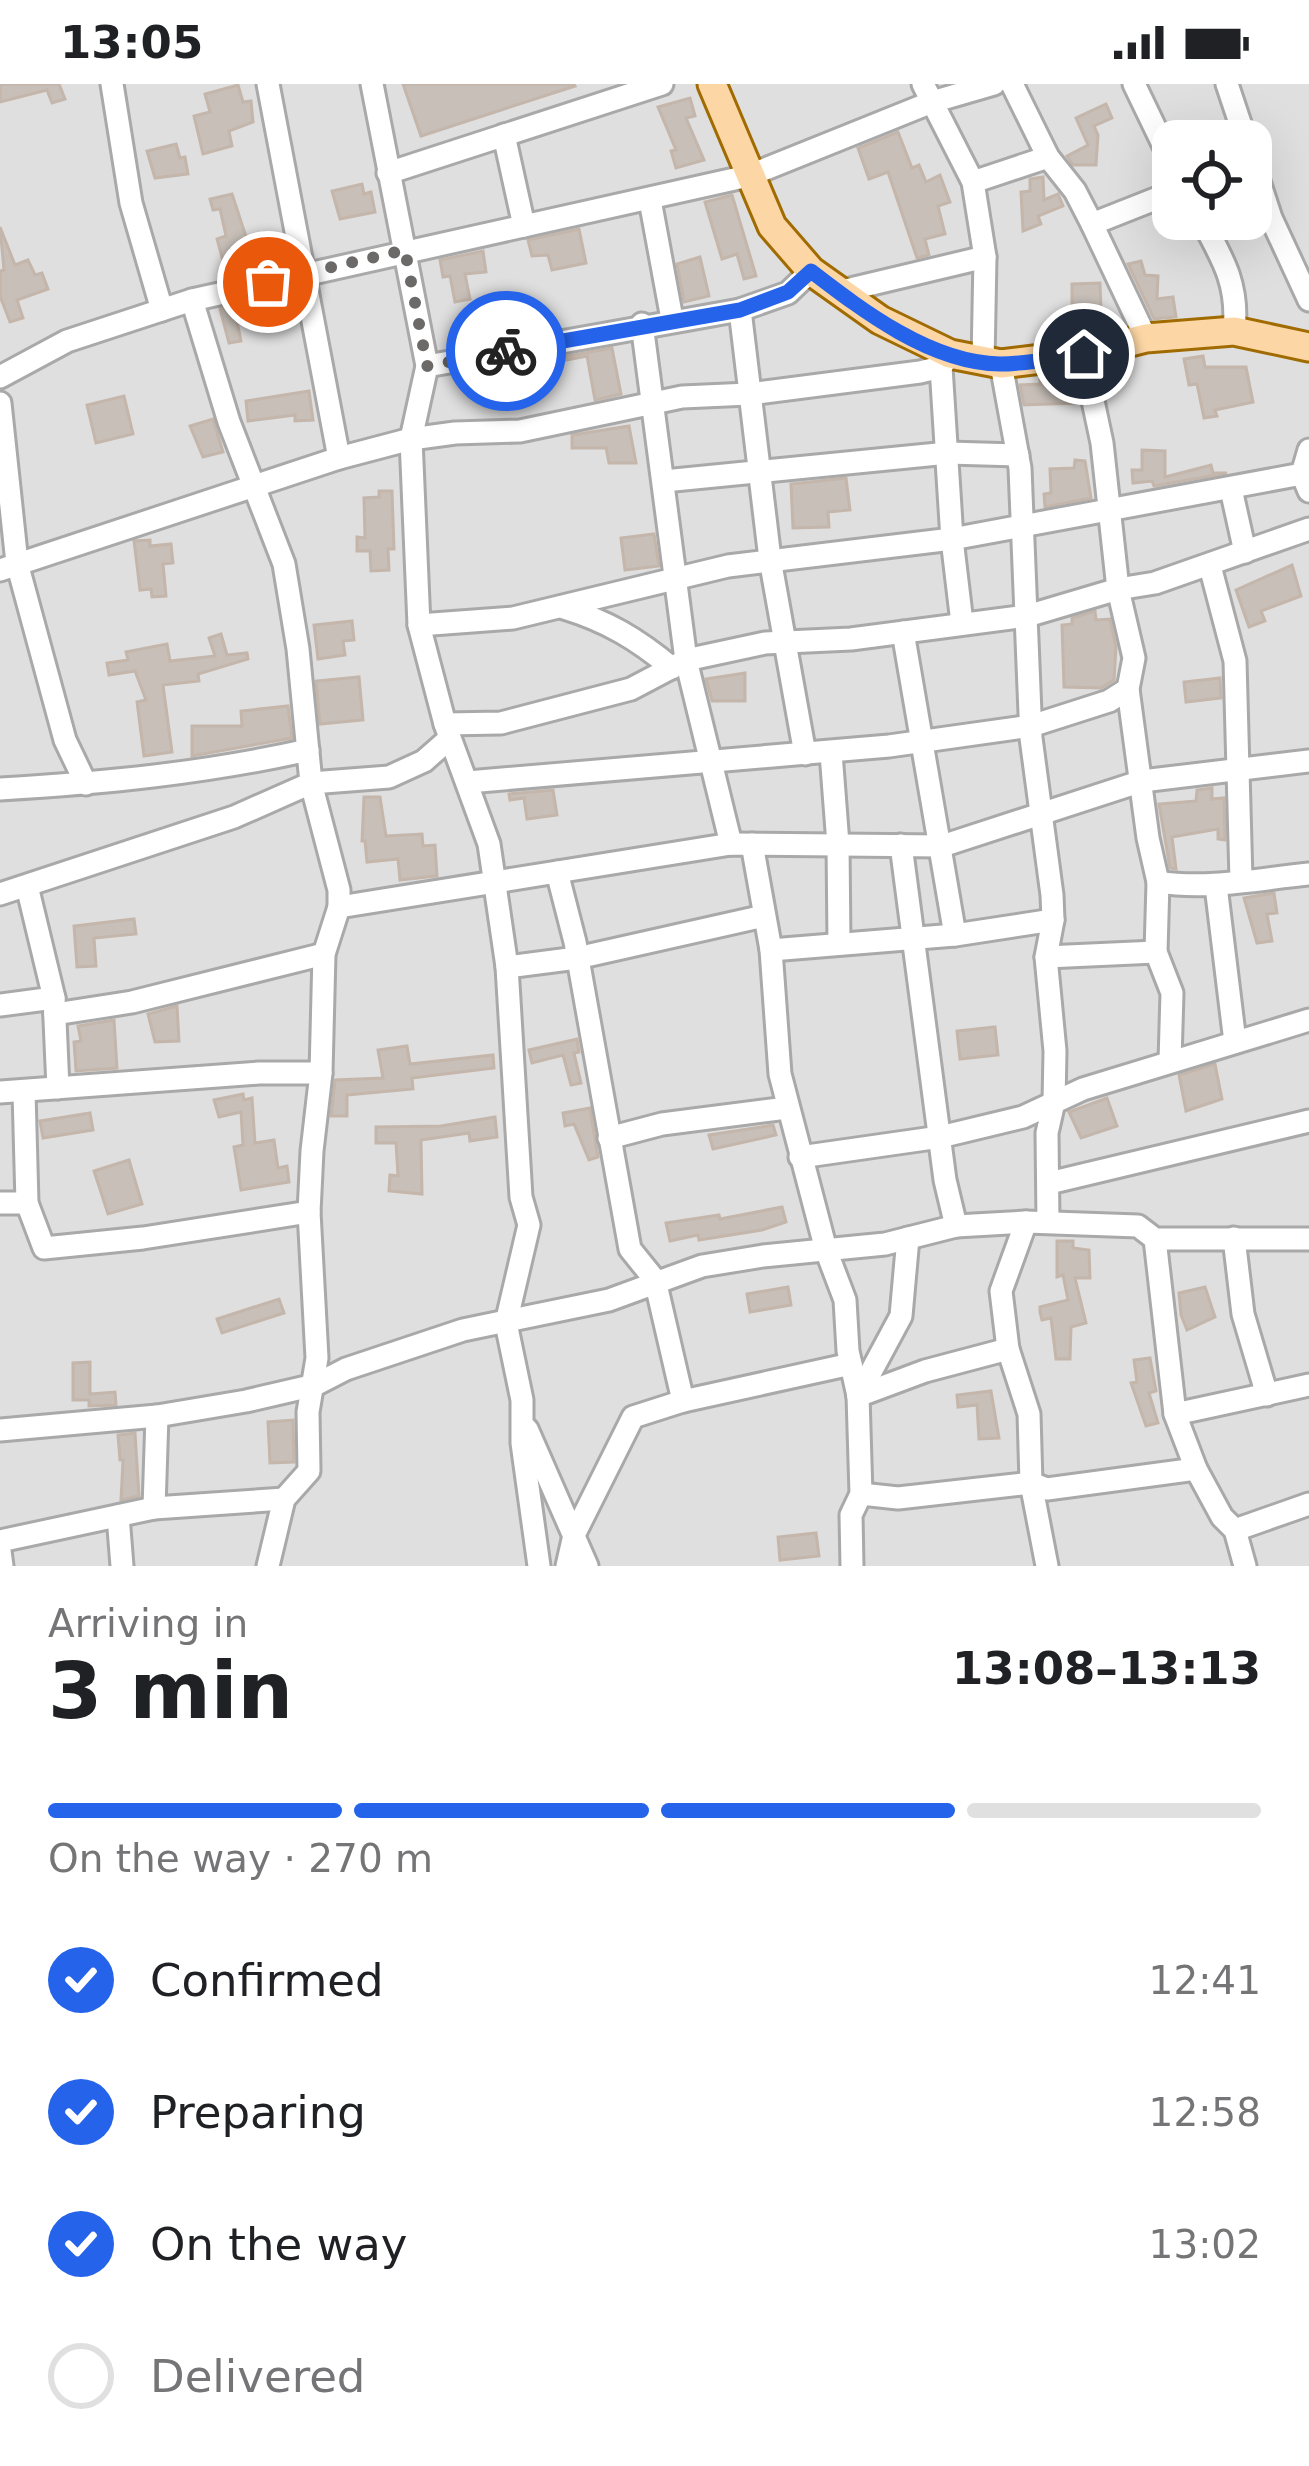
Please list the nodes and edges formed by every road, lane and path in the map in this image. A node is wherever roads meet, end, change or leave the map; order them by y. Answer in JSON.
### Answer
{"nodes":[{"id":1,"x":112,"y":84,"type":"edge"},
{"id":2,"x":268,"y":84,"type":"edge"},
{"id":3,"x":372,"y":84,"type":"edge"},
{"id":4,"x":662,"y":84,"type":"edge"},
{"id":5,"x":712,"y":84,"type":"edge"},
{"id":6,"x":994,"y":84,"type":"edge"},
{"id":7,"x":1012,"y":84,"type":"edge"},
{"id":8,"x":1134,"y":84,"type":"edge"},
{"id":9,"x":1227,"y":84,"type":"edge"},
{"id":10,"x":928,"y":93,"type":"edge"},
{"id":11,"x":1239,"y":120,"type":"edge"},
{"id":12,"x":1152,"y":121,"type":"edge"},
{"id":13,"x":504,"y":134,"type":"junction"},
{"id":14,"x":1048,"y":157,"type":"junction"},
{"id":15,"x":388,"y":172,"type":"junction"},
{"id":16,"x":748,"y":176,"type":"junction"},
{"id":17,"x":973,"y":182,"type":"junction"},
{"id":18,"x":650,"y":200,"type":"junction"},
{"id":19,"x":1152,"y":200,"type":"edge"},
{"id":20,"x":1272,"y":220,"type":"edge"},
{"id":21,"x":1093,"y":224,"type":"junction"},
{"id":22,"x":524,"y":226,"type":"junction"},
{"id":23,"x":1213,"y":240,"type":"edge"},
{"id":24,"x":405,"y":250,"type":"junction"},
{"id":25,"x":985,"y":257,"type":"junction"},
{"id":26,"x":811,"y":271,"type":"junction"},
{"id":27,"x":306,"y":273,"type":"junction"},
{"id":28,"x":838,"y":292,"type":"junction"},
{"id":29,"x":192,"y":300,"type":"junction"},
{"id":30,"x":1309,"y":300,"type":"edge"},
{"id":31,"x":162,"y":310,"type":"junction"},
{"id":32,"x":740,"y":310,"type":"junction"},
{"id":33,"x":671,"y":319,"type":"junction"},
{"id":34,"x":642,"y":324,"type":"junction"},
{"id":35,"x":1234,"y":331,"type":"junction"},
{"id":36,"x":1146,"y":338,"type":"junction"},
{"id":37,"x":1309,"y":347,"type":"edge"},
{"id":38,"x":1084,"y":354,"type":"junction"},
{"id":39,"x":946,"y":360,"type":"junction"},
{"id":40,"x":992,"y":363,"type":"junction"},
{"id":41,"x":427,"y":366,"type":"junction"},
{"id":42,"x":0,"y":377,"type":"edge"},
{"id":43,"x":749,"y":394,"type":"junction"},
{"id":44,"x":0,"y":403,"type":"edge"},
{"id":45,"x":650,"y":403,"type":"junction"},
{"id":46,"x":411,"y":439,"type":"junction"},
{"id":47,"x":1309,"y":450,"type":"edge"},
{"id":48,"x":948,"y":453,"type":"junction"},
{"id":49,"x":1018,"y":455,"type":"junction"},
{"id":50,"x":339,"y":458,"type":"junction"},
{"id":51,"x":758,"y":474,"type":"junction"},
{"id":52,"x":664,"y":481,"type":"junction"},
{"id":53,"x":1305,"y":483,"type":"edge"},
{"id":54,"x":252,"y":485,"type":"junction"},
{"id":55,"x":1231,"y":489,"type":"junction"},
{"id":56,"x":1112,"y":509,"type":"junction"},
{"id":57,"x":1022,"y":526,"type":"junction"},
{"id":58,"x":1309,"y":529,"type":"edge"},
{"id":59,"x":952,"y":539,"type":"junction"},
{"id":60,"x":1245,"y":552,"type":"junction"},
{"id":61,"x":770,"y":559,"type":"junction"},
{"id":62,"x":1210,"y":566,"type":"junction"},
{"id":63,"x":9,"y":567,"type":"edge"},
{"id":64,"x":676,"y":580,"type":"junction"},
{"id":65,"x":1118,"y":589,"type":"junction"},
{"id":66,"x":564,"y":608,"type":"junction"},
{"id":67,"x":1027,"y":616,"type":"junction"},
{"id":68,"x":962,"y":623,"type":"junction"},
{"id":69,"x":418,"y":625,"type":"junction"},
{"id":70,"x":903,"y":632,"type":"junction"},
{"id":71,"x":787,"y":642,"type":"junction"},
{"id":72,"x":679,"y":664,"type":"junction"},
{"id":73,"x":1128,"y":689,"type":"junction"},
{"id":74,"x":1031,"y":726,"type":"junction"},
{"id":75,"x":447,"y":732,"type":"junction"},
{"id":76,"x":922,"y":741,"type":"junction"},
{"id":77,"x":308,"y":750,"type":"junction"},
{"id":78,"x":830,"y":753,"type":"junction"},
{"id":79,"x":805,"y":754,"type":"junction"},
{"id":80,"x":712,"y":760,"type":"junction"},
{"id":81,"x":1309,"y":761,"type":"edge"},
{"id":82,"x":1237,"y":769,"type":"junction"},
{"id":83,"x":1142,"y":781,"type":"junction"},
{"id":84,"x":468,"y":782,"type":"junction"},
{"id":85,"x":311,"y":783,"type":"junction"},
{"id":86,"x":86,"y":784,"type":"junction"},
{"id":87,"x":0,"y":789,"type":"edge"},
{"id":88,"x":1040,"y":813,"type":"junction"},
{"id":89,"x":741,"y":844,"type":"junction"},
{"id":90,"x":838,"y":844,"type":"junction"},
{"id":91,"x":901,"y":845,"type":"junction"},
{"id":92,"x":942,"y":846,"type":"junction"},
{"id":93,"x":557,"y":872,"type":"junction"},
{"id":94,"x":1308,"y":879,"type":"edge"},
{"id":95,"x":1241,"y":880,"type":"junction"},
{"id":96,"x":1158,"y":882,"type":"junction"},
{"id":97,"x":495,"y":884,"type":"junction"},
{"id":98,"x":27,"y":886,"type":"junction"},
{"id":99,"x":1216,"y":886,"type":"junction"},
{"id":100,"x":0,"y":894,"type":"edge"},
{"id":101,"x":339,"y":907,"type":"junction"},
{"id":102,"x":764,"y":916,"type":"junction"},
{"id":103,"x":1053,"y":920,"type":"junction"},
{"id":104,"x":955,"y":935,"type":"junction"},
{"id":105,"x":910,"y":936,"type":"junction"},
{"id":106,"x":839,"y":944,"type":"junction"},
{"id":107,"x":771,"y":950,"type":"junction"},
{"id":108,"x":1156,"y":952,"type":"junction"},
{"id":109,"x":324,"y":954,"type":"junction"},
{"id":110,"x":1046,"y":957,"type":"junction"},
{"id":111,"x":577,"y":958,"type":"junction"},
{"id":112,"x":507,"y":967,"type":"junction"},
{"id":113,"x":0,"y":1005,"type":"edge"},
{"id":114,"x":54,"y":1006,"type":"junction"},
{"id":115,"x":1309,"y":1020,"type":"edge"},
{"id":116,"x":1235,"y":1042,"type":"junction"},
{"id":117,"x":1170,"y":1061,"type":"junction"},
{"id":118,"x":321,"y":1073,"type":"junction"},
{"id":119,"x":58,"y":1088,"type":"junction"},
{"id":120,"x":0,"y":1092,"type":"edge"},
{"id":121,"x":24,"y":1092,"type":"junction"},
{"id":122,"x":1054,"y":1102,"type":"junction"},
{"id":123,"x":787,"y":1108,"type":"junction"},
{"id":124,"x":1309,"y":1121,"type":"edge"},
{"id":125,"x":940,"y":1137,"type":"junction"},
{"id":126,"x":609,"y":1138,"type":"junction"},
{"id":127,"x":800,"y":1156,"type":"junction"},
{"id":128,"x":1049,"y":1183,"type":"junction"},
{"id":129,"x":0,"y":1203,"type":"edge"},
{"id":130,"x":27,"y":1203,"type":"junction"},
{"id":131,"x":309,"y":1212,"type":"junction"},
{"id":132,"x":1037,"y":1222,"type":"junction"},
{"id":133,"x":956,"y":1226,"type":"junction"},
{"id":134,"x":908,"y":1238,"type":"junction"},
{"id":135,"x":1234,"y":1238,"type":"junction"},
{"id":136,"x":1155,"y":1239,"type":"junction"},
{"id":137,"x":1309,"y":1239,"type":"edge"},
{"id":138,"x":826,"y":1250,"type":"junction"},
{"id":139,"x":655,"y":1280,"type":"junction"},
{"id":140,"x":506,"y":1323,"type":"junction"},
{"id":141,"x":1008,"y":1349,"type":"junction"},
{"id":142,"x":850,"y":1364,"type":"junction"},
{"id":143,"x":315,"y":1385,"type":"junction"},
{"id":144,"x":1309,"y":1385,"type":"edge"},
{"id":145,"x":1267,"y":1395,"type":"junction"},
{"id":146,"x":858,"y":1396,"type":"junction"},
{"id":147,"x":683,"y":1401,"type":"junction"},
{"id":148,"x":1175,"y":1414,"type":"junction"},
{"id":149,"x":157,"y":1416,"type":"junction"},
{"id":150,"x":522,"y":1418,"type":"junction"},
{"id":151,"x":0,"y":1430,"type":"edge"},
{"id":152,"x":1196,"y":1469,"type":"junction"},
{"id":153,"x":1031,"y":1483,"type":"junction"},
{"id":154,"x":861,"y":1494,"type":"junction"},
{"id":155,"x":284,"y":1498,"type":"junction"},
{"id":156,"x":1309,"y":1504,"type":"edge"},
{"id":157,"x":154,"y":1508,"type":"junction"},
{"id":158,"x":118,"y":1516,"type":"junction"},
{"id":159,"x":1235,"y":1530,"type":"junction"},
{"id":160,"x":574,"y":1535,"type":"junction"},
{"id":161,"x":535,"y":1537,"type":"junction"},
{"id":162,"x":0,"y":1541,"type":"edge"},
{"id":163,"x":0,"y":1551,"type":"edge"},
{"id":164,"x":2,"y":1566,"type":"edge"},
{"id":165,"x":122,"y":1566,"type":"edge"},
{"id":166,"x":268,"y":1566,"type":"edge"},
{"id":167,"x":517,"y":1566,"type":"edge"},
{"id":168,"x":539,"y":1566,"type":"edge"},
{"id":169,"x":567,"y":1566,"type":"edge"},
{"id":170,"x":587,"y":1566,"type":"edge"},
{"id":171,"x":852,"y":1566,"type":"edge"},
{"id":172,"x":1047,"y":1566,"type":"edge"},
{"id":173,"x":1245,"y":1566,"type":"edge"}],
"edges":[{"from":1,"to":31,"type":"street"},
{"from":2,"to":27,"type":"street"},
{"from":3,"to":15,"type":"street"},
{"from":4,"to":13,"type":"street"},
{"from":5,"to":16,"type":"main road"},
{"from":6,"to":10,"type":"street"},
{"from":7,"to":14,"type":"street"},
{"from":8,"to":12,"type":"street"},
{"from":9,"to":11,"type":"street"},
{"from":10,"to":16,"type":"street"},
{"from":10,"to":17,"type":"street"},
{"from":13,"to":15,"type":"street"},
{"from":13,"to":22,"type":"street"},
{"from":14,"to":17,"type":"street"},
{"from":14,"to":21,"type":"street"},
{"from":15,"to":24,"type":"street"},
{"from":16,"to":18,"type":"street"},
{"from":16,"to":26,"type":"main road"},
{"from":17,"to":25,"type":"street"},
{"from":18,"to":22,"type":"street"},
{"from":18,"to":33,"type":"street"},
{"from":19,"to":21,"type":"street"},
{"from":20,"to":30,"type":"street"},
{"from":21,"to":36,"type":"street"},
{"from":22,"to":24,"type":"street"},
{"from":23,"to":35,"type":"street"},
{"from":24,"to":27,"type":"street"},
{"from":24,"to":41,"type":"street"},
{"from":25,"to":28,"type":"street"},
{"from":25,"to":40,"type":"street"},
{"from":26,"to":28,"type":"main road"},
{"from":26,"to":32,"type":"street"},
{"from":27,"to":29,"type":"street"},
{"from":27,"to":50,"type":"street"},
{"from":28,"to":39,"type":"main road"},
{"from":29,"to":31,"type":"street"},
{"from":29,"to":54,"type":"street"},
{"from":31,"to":42,"type":"street"},
{"from":32,"to":33,"type":"street"},
{"from":32,"to":43,"type":"street"},
{"from":33,"to":34,"type":"street"},
{"from":34,"to":41,"type":"street"},
{"from":34,"to":45,"type":"street"},
{"from":35,"to":36,"type":"main road"},
{"from":35,"to":37,"type":"main road"},
{"from":36,"to":38,"type":"main road"},
{"from":38,"to":40,"type":"main road"},
{"from":38,"to":56,"type":"street"},
{"from":39,"to":40,"type":"main road"},
{"from":39,"to":43,"type":"street"},
{"from":39,"to":48,"type":"street"},
{"from":40,"to":49,"type":"street"},
{"from":41,"to":46,"type":"street"},
{"from":43,"to":45,"type":"street"},
{"from":43,"to":51,"type":"street"},
{"from":44,"to":63,"type":"street"},
{"from":45,"to":46,"type":"street"},
{"from":45,"to":52,"type":"street"},
{"from":46,"to":50,"type":"street"},
{"from":46,"to":69,"type":"street"},
{"from":47,"to":53,"type":"street"},
{"from":48,"to":49,"type":"street"},
{"from":48,"to":51,"type":"street"},
{"from":48,"to":59,"type":"street"},
{"from":49,"to":57,"type":"street"},
{"from":50,"to":54,"type":"street"},
{"from":51,"to":52,"type":"street"},
{"from":51,"to":61,"type":"street"},
{"from":52,"to":64,"type":"street"},
{"from":53,"to":55,"type":"street"},
{"from":54,"to":63,"type":"street"},
{"from":54,"to":77,"type":"street"},
{"from":55,"to":56,"type":"street"},
{"from":55,"to":60,"type":"street"},
{"from":56,"to":57,"type":"street"},
{"from":56,"to":65,"type":"street"},
{"from":57,"to":59,"type":"street"},
{"from":57,"to":67,"type":"street"},
{"from":58,"to":60,"type":"street"},
{"from":59,"to":61,"type":"street"},
{"from":59,"to":68,"type":"street"},
{"from":60,"to":62,"type":"street"},
{"from":61,"to":64,"type":"street"},
{"from":61,"to":71,"type":"street"},
{"from":62,"to":65,"type":"street"},
{"from":62,"to":82,"type":"street"},
{"from":63,"to":86,"type":"street"},
{"from":64,"to":66,"type":"street"},
{"from":64,"to":72,"type":"street"},
{"from":65,"to":67,"type":"street"},
{"from":65,"to":73,"type":"street"},
{"from":66,"to":69,"type":"street"},
{"from":66,"to":72,"type":"street"},
{"from":67,"to":68,"type":"street"},
{"from":67,"to":74,"type":"street"},
{"from":68,"to":70,"type":"street"},
{"from":69,"to":75,"type":"street"},
{"from":70,"to":71,"type":"street"},
{"from":70,"to":76,"type":"street"},
{"from":71,"to":72,"type":"street"},
{"from":71,"to":79,"type":"street"},
{"from":72,"to":75,"type":"street"},
{"from":72,"to":80,"type":"street"},
{"from":73,"to":74,"type":"street"},
{"from":73,"to":83,"type":"street"},
{"from":74,"to":76,"type":"street"},
{"from":74,"to":88,"type":"street"},
{"from":75,"to":84,"type":"street"},
{"from":75,"to":85,"type":"street"},
{"from":76,"to":78,"type":"street"},
{"from":76,"to":92,"type":"street"},
{"from":77,"to":85,"type":"street"},
{"from":77,"to":86,"type":"street"},
{"from":78,"to":79,"type":"street"},
{"from":78,"to":90,"type":"street"},
{"from":79,"to":80,"type":"street"},
{"from":80,"to":84,"type":"street"},
{"from":80,"to":89,"type":"street"},
{"from":81,"to":82,"type":"street"},
{"from":82,"to":83,"type":"street"},
{"from":82,"to":95,"type":"street"},
{"from":83,"to":88,"type":"street"},
{"from":83,"to":96,"type":"street"},
{"from":84,"to":97,"type":"street"},
{"from":85,"to":98,"type":"street"},
{"from":85,"to":101,"type":"street"},
{"from":86,"to":87,"type":"street"},
{"from":88,"to":92,"type":"street"},
{"from":88,"to":103,"type":"street"},
{"from":89,"to":90,"type":"street"},
{"from":89,"to":93,"type":"street"},
{"from":89,"to":102,"type":"street"},
{"from":90,"to":91,"type":"street"},
{"from":90,"to":106,"type":"street"},
{"from":91,"to":92,"type":"street"},
{"from":91,"to":105,"type":"street"},
{"from":92,"to":104,"type":"street"},
{"from":93,"to":97,"type":"street"},
{"from":93,"to":111,"type":"street"},
{"from":94,"to":95,"type":"street"},
{"from":95,"to":99,"type":"street"},
{"from":96,"to":99,"type":"street"},
{"from":96,"to":108,"type":"street"},
{"from":97,"to":101,"type":"street"},
{"from":97,"to":112,"type":"street"},
{"from":98,"to":100,"type":"street"},
{"from":98,"to":114,"type":"street"},
{"from":99,"to":116,"type":"street"},
{"from":101,"to":109,"type":"street"},
{"from":102,"to":107,"type":"street"},
{"from":102,"to":111,"type":"street"},
{"from":103,"to":104,"type":"street"},
{"from":103,"to":110,"type":"street"},
{"from":104,"to":105,"type":"street"},
{"from":105,"to":106,"type":"street"},
{"from":105,"to":125,"type":"street"},
{"from":106,"to":107,"type":"street"},
{"from":107,"to":123,"type":"street"},
{"from":108,"to":110,"type":"street"},
{"from":108,"to":117,"type":"street"},
{"from":109,"to":114,"type":"street"},
{"from":109,"to":118,"type":"street"},
{"from":110,"to":122,"type":"street"},
{"from":111,"to":112,"type":"street"},
{"from":111,"to":126,"type":"street"},
{"from":112,"to":140,"type":"street"},
{"from":113,"to":114,"type":"street"},
{"from":114,"to":119,"type":"street"},
{"from":115,"to":116,"type":"street"},
{"from":116,"to":117,"type":"street"},
{"from":117,"to":122,"type":"street"},
{"from":118,"to":119,"type":"street"},
{"from":118,"to":131,"type":"street"},
{"from":119,"to":121,"type":"street"},
{"from":120,"to":121,"type":"street"},
{"from":121,"to":130,"type":"street"},
{"from":122,"to":125,"type":"street"},
{"from":122,"to":128,"type":"street"},
{"from":123,"to":126,"type":"street"},
{"from":123,"to":127,"type":"street"},
{"from":124,"to":128,"type":"street"},
{"from":125,"to":127,"type":"street"},
{"from":125,"to":133,"type":"street"},
{"from":126,"to":139,"type":"street"},
{"from":127,"to":138,"type":"street"},
{"from":128,"to":132,"type":"street"},
{"from":129,"to":130,"type":"street"},
{"from":130,"to":131,"type":"street"},
{"from":131,"to":143,"type":"street"},
{"from":132,"to":133,"type":"street"},
{"from":132,"to":136,"type":"street"},
{"from":132,"to":141,"type":"street"},
{"from":133,"to":134,"type":"street"},
{"from":134,"to":138,"type":"street"},
{"from":134,"to":146,"type":"street"},
{"from":135,"to":136,"type":"street"},
{"from":135,"to":137,"type":"street"},
{"from":135,"to":145,"type":"street"},
{"from":136,"to":148,"type":"street"},
{"from":138,"to":139,"type":"street"},
{"from":138,"to":142,"type":"street"},
{"from":139,"to":140,"type":"street"},
{"from":139,"to":147,"type":"street"},
{"from":140,"to":143,"type":"street"},
{"from":140,"to":150,"type":"street"},
{"from":141,"to":146,"type":"street"},
{"from":141,"to":153,"type":"street"},
{"from":142,"to":146,"type":"street"},
{"from":142,"to":147,"type":"street"},
{"from":143,"to":149,"type":"street"},
{"from":143,"to":155,"type":"street"},
{"from":144,"to":145,"type":"street"},
{"from":145,"to":148,"type":"street"},
{"from":146,"to":154,"type":"street"},
{"from":147,"to":160,"type":"street"},
{"from":148,"to":152,"type":"street"},
{"from":149,"to":151,"type":"street"},
{"from":149,"to":157,"type":"street"},
{"from":150,"to":160,"type":"street"},
{"from":150,"to":161,"type":"street"},
{"from":152,"to":153,"type":"street"},
{"from":152,"to":159,"type":"street"},
{"from":153,"to":154,"type":"street"},
{"from":153,"to":172,"type":"street"},
{"from":154,"to":171,"type":"street"},
{"from":155,"to":157,"type":"street"},
{"from":155,"to":166,"type":"street"},
{"from":156,"to":159,"type":"street"},
{"from":157,"to":158,"type":"street"},
{"from":158,"to":162,"type":"street"},
{"from":158,"to":165,"type":"street"},
{"from":159,"to":173,"type":"street"},
{"from":160,"to":169,"type":"street"},
{"from":160,"to":170,"type":"street"},
{"from":161,"to":167,"type":"street"},
{"from":161,"to":168,"type":"street"},
{"from":163,"to":164,"type":"street"}]}
